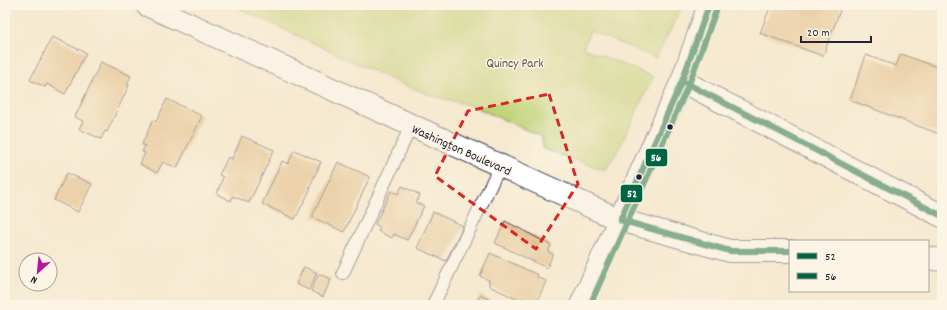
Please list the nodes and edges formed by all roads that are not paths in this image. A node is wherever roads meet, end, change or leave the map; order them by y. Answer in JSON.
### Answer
{"nodes":[{"id":1,"x":147,"y":5,"type":"edge"},
{"id":2,"x":709,"y":5,"type":"edge"},
{"id":3,"x":682,"y":82,"type":"junction"},
{"id":4,"x":411,"y":126,"type":"junction"},
{"id":5,"x":500,"y":166,"type":"junction"},
{"id":6,"x":942,"y":216,"type":"edge"},
{"id":7,"x":620,"y":220,"type":"junction"},
{"id":8,"x":789,"y":251,"type":"edge"},
{"id":9,"x":929,"y":258,"type":"edge"},
{"id":10,"x":942,"y":260,"type":"edge"},
{"id":11,"x":343,"y":273,"type":"dead end"},
{"id":12,"x":432,"y":305,"type":"edge"},
{"id":13,"x":580,"y":305,"type":"edge"}],
"edges":[{"from":1,"to":4,"type":"main road","name":"Washington Boulevard"},
{"from":2,"to":3,"type":"main road"},
{"from":3,"to":6,"type":"main road"},
{"from":3,"to":7,"type":"main road"},
{"from":4,"to":5,"type":"main road","name":"Washington Boulevard"},
{"from":4,"to":11,"type":"lane"},
{"from":5,"to":7,"type":"main road","name":"Washington Boulevard"},
{"from":5,"to":12,"type":"lane"},
{"from":7,"to":8,"type":"main road","name":"Washington Boulevard"},
{"from":7,"to":13,"type":"main road"},
{"from":9,"to":10,"type":"main road"}]}
